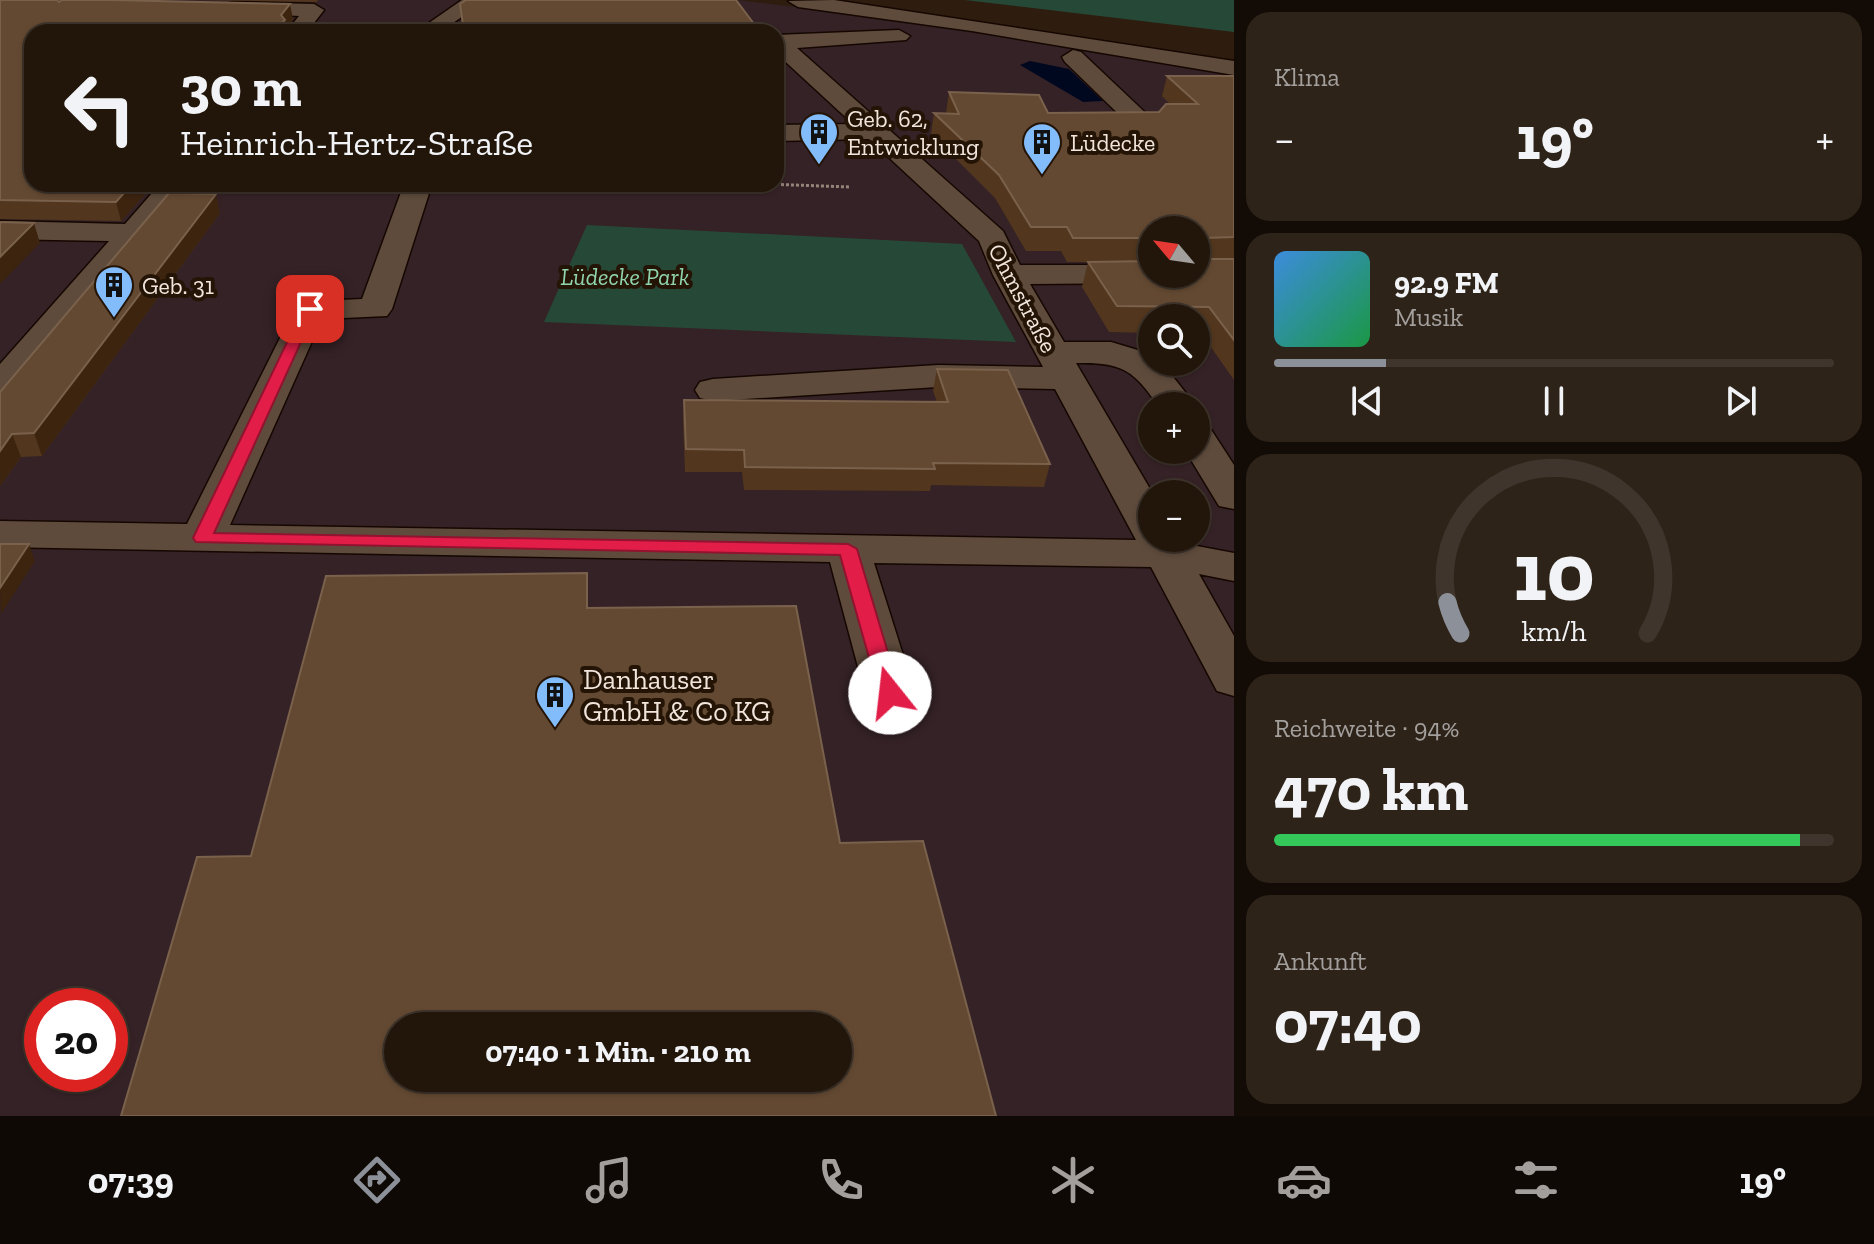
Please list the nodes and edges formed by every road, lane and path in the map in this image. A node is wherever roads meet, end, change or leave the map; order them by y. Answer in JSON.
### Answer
{"nodes":[{"id":1,"x":476,"y":0,"type":"edge"},
{"id":2,"x":791,"y":1,"type":"edge"},
{"id":3,"x":220,"y":8,"type":"edge"},
{"id":4,"x":303,"y":24,"type":"edge"},
{"id":5,"x":437,"y":24,"type":"edge"},
{"id":6,"x":784,"y":34,"type":"edge"},
{"id":7,"x":784,"y":46,"type":"edge"},
{"id":8,"x":1234,"y":68,"type":"edge"},
{"id":9,"x":784,"y":114,"type":"edge"},
{"id":10,"x":864,"y":122,"type":"junction"},
{"id":11,"x":1144,"y":125,"type":"edge"},
{"id":12,"x":784,"y":132,"type":"edge"},
{"id":13,"x":784,"y":185,"type":"edge"},
{"id":14,"x":850,"y":187,"type":"dead end"},
{"id":15,"x":168,"y":192,"type":"edge"},
{"id":16,"x":415,"y":192,"type":"edge"},
{"id":17,"x":0,"y":230,"type":"edge"},
{"id":18,"x":134,"y":233,"type":"junction"},
{"id":19,"x":1138,"y":274,"type":"edge"},
{"id":20,"x":1009,"y":275,"type":"junction"},
{"id":21,"x":1060,"y":366,"type":"junction"},
{"id":22,"x":0,"y":386,"type":"edge"},
{"id":23,"x":713,"y":390,"type":"dead end"},
{"id":24,"x":1168,"y":392,"type":"edge"},
{"id":25,"x":1210,"y":458,"type":"edge"},
{"id":26,"x":1234,"y":497,"type":"edge"},
{"id":27,"x":1138,"y":503,"type":"edge"},
{"id":28,"x":0,"y":534,"type":"edge"},
{"id":29,"x":202,"y":538,"type":"junction"},
{"id":30,"x":1138,"y":541,"type":"edge"},
{"id":31,"x":848,"y":549,"type":"junction"},
{"id":32,"x":1165,"y":552,"type":"edge"},
{"id":33,"x":1192,"y":552,"type":"edge"},
{"id":34,"x":1234,"y":567,"type":"edge"},
{"id":35,"x":1234,"y":679,"type":"edge"},
{"id":36,"x":890,"y":693,"type":"dead end"}],
"edges":[{"from":1,"to":5,"type":"street"},
{"from":2,"to":8,"type":"street"},
{"from":3,"to":4,"type":"street"},
{"from":6,"to":11,"type":"street"},
{"from":7,"to":10,"type":"street","name":"Ohmstraße"},
{"from":9,"to":10,"type":"street"},
{"from":10,"to":12,"type":"street"},
{"from":10,"to":20,"type":"street","name":"Ohmstraße"},
{"from":13,"to":14,"type":"path"},
{"from":15,"to":18,"type":"street"},
{"from":16,"to":29,"type":"street"},
{"from":17,"to":18,"type":"street"},
{"from":18,"to":22,"type":"street"},
{"from":19,"to":20,"type":"street"},
{"from":20,"to":21,"type":"street","name":"Ohmstraße"},
{"from":21,"to":23,"type":"street"},
{"from":21,"to":24,"type":"street"},
{"from":21,"to":27,"type":"street","name":"Ohmstraße"},
{"from":25,"to":26,"type":"street"},
{"from":28,"to":29,"type":"street"},
{"from":29,"to":31,"type":"street"},
{"from":30,"to":31,"type":"street"},
{"from":31,"to":36,"type":"street"},
{"from":32,"to":35,"type":"street","name":"Ohmstraße"},
{"from":33,"to":34,"type":"street"}]}
